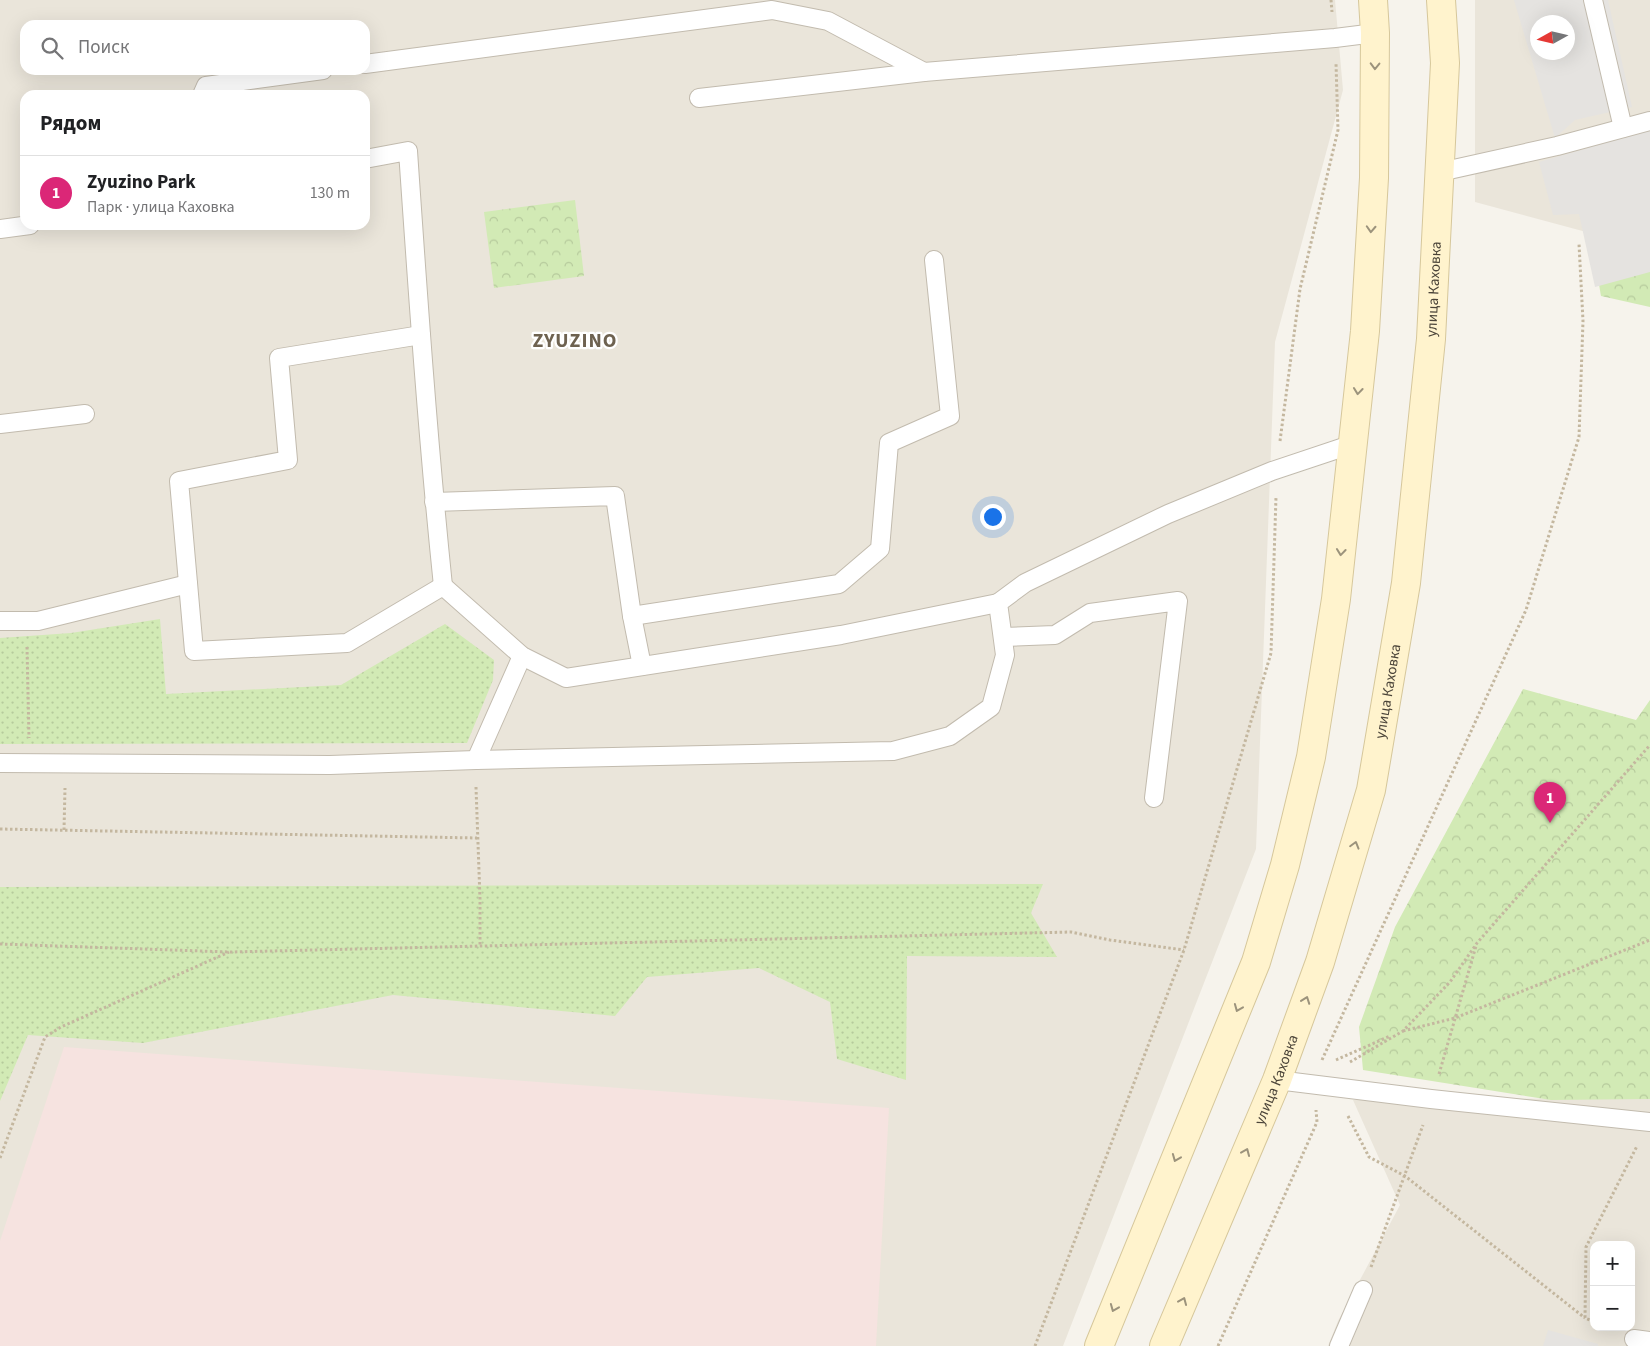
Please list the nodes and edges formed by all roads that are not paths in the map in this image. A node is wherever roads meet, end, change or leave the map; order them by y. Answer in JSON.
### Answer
{"nodes":[{"id":1,"x":1372,"y":0,"type":"edge"},
{"id":2,"x":1441,"y":0,"type":"edge"},
{"id":3,"x":1593,"y":0,"type":"edge"},
{"id":4,"x":1375,"y":33,"type":"junction"},
{"id":5,"x":370,"y":63,"type":"edge"},
{"id":6,"x":924,"y":72,"type":"junction"},
{"id":7,"x":286,"y":75,"type":"edge"},
{"id":8,"x":204,"y":90,"type":"edge"},
{"id":9,"x":699,"y":98,"type":"dead end"},
{"id":10,"x":1650,"y":121,"type":"edge"},
{"id":11,"x":1623,"y":128,"type":"junction"},
{"id":12,"x":370,"y":158,"type":"edge"},
{"id":13,"x":1440,"y":172,"type":"junction"},
{"id":14,"x":20,"y":226,"type":"edge"},
{"id":15,"x":0,"y":229,"type":"edge"},
{"id":16,"x":934,"y":260,"type":"dead end"},
{"id":17,"x":421,"y":334,"type":"junction"},
{"id":18,"x":86,"y":414,"type":"dead end"},
{"id":19,"x":0,"y":424,"type":"edge"},
{"id":20,"x":1353,"y":444,"type":"junction"},
{"id":21,"x":434,"y":502,"type":"junction"},
{"id":22,"x":188,"y":584,"type":"junction"},
{"id":23,"x":444,"y":586,"type":"junction"},
{"id":24,"x":998,"y":603,"type":"junction"},
{"id":25,"x":632,"y":616,"type":"junction"},
{"id":26,"x":0,"y":621,"type":"edge"},
{"id":27,"x":1003,"y":637,"type":"junction"},
{"id":28,"x":522,"y":656,"type":"junction"},
{"id":29,"x":642,"y":666,"type":"junction"},
{"id":30,"x":476,"y":760,"type":"junction"},
{"id":31,"x":0,"y":763,"type":"edge"},
{"id":32,"x":1154,"y":798,"type":"dead end"},
{"id":33,"x":1277,"y":1080,"type":"junction"},
{"id":34,"x":1650,"y":1122,"type":"edge"},
{"id":35,"x":1363,"y":1290,"type":"road end"},
{"id":36,"x":1098,"y":1346,"type":"edge"},
{"id":37,"x":1164,"y":1346,"type":"edge"},
{"id":38,"x":1339,"y":1346,"type":"edge"}],
"edges":[{"from":1,"to":4,"type":"main road"},
{"from":2,"to":13,"type":"main road","name":"улица Каховка"},
{"from":3,"to":11,"type":"lane"},
{"from":4,"to":6,"type":"lane"},
{"from":4,"to":20,"type":"main road","one_way":true},
{"from":5,"to":6,"type":"lane"},
{"from":6,"to":9,"type":"lane"},
{"from":7,"to":8,"type":"lane"},
{"from":10,"to":11,"type":"lane"},
{"from":11,"to":13,"type":"lane"},
{"from":12,"to":17,"type":"lane"},
{"from":33,"to":13,"type":"main road","name":"улица Каховка","one_way":true},
{"from":14,"to":15,"type":"lane"},
{"from":16,"to":25,"type":"lane"},
{"from":17,"to":21,"type":"lane"},
{"from":17,"to":22,"type":"lane"},
{"from":18,"to":19,"type":"lane"},
{"from":20,"to":24,"type":"lane"},
{"from":20,"to":36,"type":"main road","one_way":true},
{"from":21,"to":23,"type":"lane"},
{"from":21,"to":25,"type":"lane"},
{"from":22,"to":23,"type":"lane"},
{"from":22,"to":26,"type":"lane"},
{"from":23,"to":28,"type":"lane"},
{"from":24,"to":27,"type":"lane"},
{"from":24,"to":29,"type":"lane"},
{"from":25,"to":29,"type":"lane"},
{"from":27,"to":30,"type":"lane"},
{"from":27,"to":32,"type":"lane"},
{"from":28,"to":29,"type":"lane"},
{"from":28,"to":30,"type":"lane"},
{"from":30,"to":31,"type":"lane"},
{"from":33,"to":34,"type":"lane"},
{"from":37,"to":33,"type":"main road","name":"улица Каховка","one_way":true},
{"from":35,"to":38,"type":"lane"}]}
